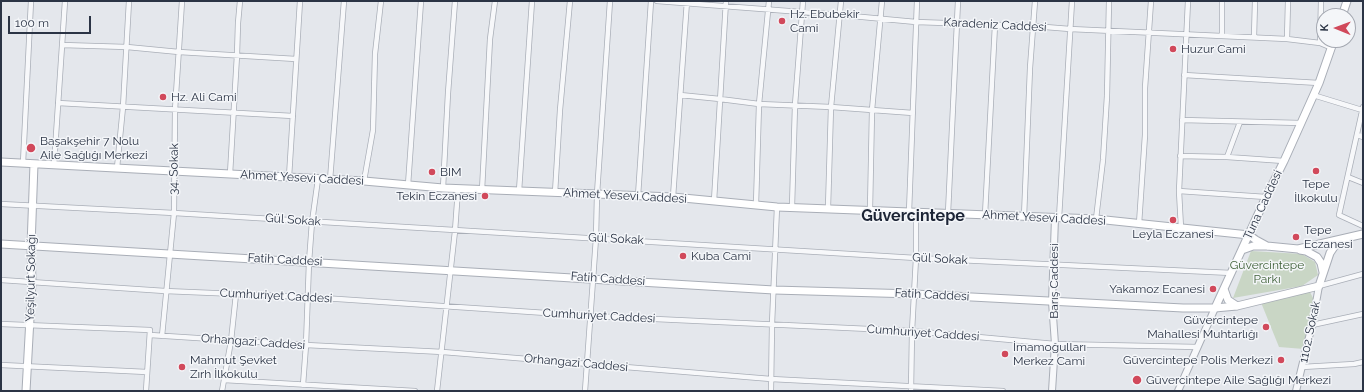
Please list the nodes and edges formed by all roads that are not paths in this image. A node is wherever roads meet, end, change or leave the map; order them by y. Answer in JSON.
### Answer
{"nodes":[{"id":1,"x":31,"y":1,"type":"edge"},
{"id":2,"x":65,"y":1,"type":"edge"},
{"id":3,"x":129,"y":1,"type":"edge"},
{"id":4,"x":182,"y":1,"type":"edge"},
{"id":5,"x":240,"y":1,"type":"edge"},
{"id":6,"x":300,"y":1,"type":"edge"},
{"id":7,"x":344,"y":1,"type":"edge"},
{"id":8,"x":381,"y":1,"type":"edge"},
{"id":9,"x":421,"y":1,"type":"edge"},
{"id":10,"x":455,"y":1,"type":"edge"},
{"id":11,"x":495,"y":1,"type":"edge"},
{"id":12,"x":532,"y":1,"type":"edge"},
{"id":13,"x":570,"y":1,"type":"edge"},
{"id":14,"x":610,"y":1,"type":"edge"},
{"id":15,"x":651,"y":1,"type":"edge"},
{"id":16,"x":657,"y":1,"type":"edge"},
{"id":17,"x":769,"y":1,"type":"edge"},
{"id":18,"x":803,"y":1,"type":"edge"},
{"id":19,"x":841,"y":1,"type":"edge"},
{"id":20,"x":882,"y":1,"type":"edge"},
{"id":21,"x":918,"y":1,"type":"edge"},
{"id":22,"x":958,"y":1,"type":"edge"},
{"id":23,"x":1035,"y":1,"type":"edge"},
{"id":24,"x":1072,"y":1,"type":"edge"},
{"id":25,"x":1109,"y":1,"type":"edge"},
{"id":26,"x":1151,"y":1,"type":"edge"},
{"id":27,"x":1188,"y":1,"type":"edge"},
{"id":28,"x":1222,"y":1,"type":"edge"},
{"id":29,"x":1255,"y":1,"type":"edge"},
{"id":30,"x":1288,"y":1,"type":"edge"},
{"id":31,"x":687,"y":2,"type":"edge"},
{"id":32,"x":726,"y":4,"type":"edge"},
{"id":33,"x":768,"y":9,"type":"junction"},
{"id":34,"x":803,"y":12,"type":"junction"},
{"id":35,"x":841,"y":15,"type":"junction"},
{"id":36,"x":882,"y":19,"type":"junction"},
{"id":37,"x":916,"y":22,"type":"junction"},
{"id":38,"x":957,"y":23,"type":"junction"},
{"id":39,"x":995,"y":25,"type":"junction"},
{"id":40,"x":1033,"y":26,"type":"junction"},
{"id":41,"x":1070,"y":29,"type":"junction"},
{"id":42,"x":1108,"y":31,"type":"junction"},
{"id":43,"x":1150,"y":33,"type":"junction"},
{"id":44,"x":1186,"y":34,"type":"junction"},
{"id":45,"x":1222,"y":36,"type":"junction"},
{"id":46,"x":1254,"y":37,"type":"junction"},
{"id":47,"x":1286,"y":39,"type":"junction"},
{"id":48,"x":1316,"y":43,"type":"edge"},
{"id":49,"x":62,"y":45,"type":"junction"},
{"id":50,"x":126,"y":47,"type":"junction"},
{"id":51,"x":1332,"y":48,"type":"edge"},
{"id":52,"x":179,"y":52,"type":"junction"},
{"id":53,"x":237,"y":55,"type":"junction"},
{"id":54,"x":296,"y":59,"type":"junction"},
{"id":55,"x":1184,"y":75,"type":"junction"},
{"id":56,"x":1319,"y":83,"type":"junction"},
{"id":57,"x":680,"y":95,"type":"junction"},
{"id":58,"x":1313,"y":96,"type":"junction"},
{"id":59,"x":720,"y":99,"type":"junction"},
{"id":60,"x":58,"y":103,"type":"junction"},
{"id":61,"x":759,"y":104,"type":"junction"},
{"id":62,"x":794,"y":105,"type":"junction"},
{"id":63,"x":123,"y":107,"type":"junction"},
{"id":64,"x":831,"y":107,"type":"junction"},
{"id":65,"x":1362,"y":109,"type":"edge"},
{"id":66,"x":175,"y":110,"type":"junction"},
{"id":67,"x":872,"y":110,"type":"junction"},
{"id":68,"x":233,"y":113,"type":"junction"},
{"id":69,"x":913,"y":113,"type":"junction"},
{"id":70,"x":292,"y":116,"type":"junction"},
{"id":71,"x":1182,"y":120,"type":"junction"},
{"id":72,"x":1240,"y":122,"type":"junction"},
{"id":73,"x":1301,"y":123,"type":"junction"},
{"id":74,"x":1357,"y":135,"type":"junction"},
{"id":75,"x":1363,"y":137,"type":"edge"},
{"id":76,"x":1180,"y":156,"type":"junction"},
{"id":77,"x":1227,"y":157,"type":"junction"},
{"id":78,"x":1284,"y":161,"type":"junction"},
{"id":79,"x":1,"y":162,"type":"edge"},
{"id":80,"x":23,"y":163,"type":"junction"},
{"id":81,"x":34,"y":164,"type":"junction"},
{"id":82,"x":54,"y":165,"type":"junction"},
{"id":83,"x":117,"y":168,"type":"junction"},
{"id":84,"x":174,"y":171,"type":"junction"},
{"id":85,"x":230,"y":174,"type":"junction"},
{"id":86,"x":289,"y":177,"type":"junction"},
{"id":87,"x":1348,"y":178,"type":"junction"},
{"id":88,"x":318,"y":179,"type":"junction"},
{"id":89,"x":330,"y":180,"type":"junction"},
{"id":90,"x":364,"y":181,"type":"junction"},
{"id":91,"x":1363,"y":183,"type":"edge"},
{"id":92,"x":408,"y":185,"type":"junction"},
{"id":93,"x":443,"y":188,"type":"junction"},
{"id":94,"x":458,"y":189,"type":"junction"},
{"id":95,"x":482,"y":190,"type":"junction"},
{"id":96,"x":520,"y":191,"type":"junction"},
{"id":97,"x":1179,"y":191,"type":"junction"},
{"id":98,"x":555,"y":193,"type":"junction"},
{"id":99,"x":597,"y":194,"type":"junction"},
{"id":100,"x":638,"y":196,"type":"junction"},
{"id":101,"x":673,"y":197,"type":"junction"},
{"id":102,"x":1266,"y":197,"type":"junction"},
{"id":103,"x":714,"y":201,"type":"junction"},
{"id":104,"x":1,"y":204,"type":"edge"},
{"id":105,"x":756,"y":205,"type":"junction"},
{"id":106,"x":32,"y":206,"type":"junction"},
{"id":107,"x":777,"y":207,"type":"junction"},
{"id":108,"x":792,"y":207,"type":"junction"},
{"id":109,"x":828,"y":208,"type":"junction"},
{"id":110,"x":870,"y":210,"type":"junction"},
{"id":111,"x":913,"y":212,"type":"junction"},
{"id":112,"x":174,"y":213,"type":"junction"},
{"id":113,"x":948,"y":214,"type":"junction"},
{"id":114,"x":985,"y":215,"type":"junction"},
{"id":115,"x":1024,"y":217,"type":"junction"},
{"id":116,"x":1057,"y":218,"type":"junction"},
{"id":117,"x":1096,"y":219,"type":"junction"},
{"id":118,"x":1256,"y":220,"type":"junction"},
{"id":119,"x":312,"y":222,"type":"junction"},
{"id":120,"x":1139,"y":224,"type":"junction"},
{"id":121,"x":1363,"y":226,"type":"edge"},
{"id":122,"x":1181,"y":228,"type":"junction"},
{"id":123,"x":455,"y":231,"type":"junction"},
{"id":124,"x":1363,"y":234,"type":"edge"},
{"id":125,"x":1249,"y":235,"type":"junction"},
{"id":126,"x":596,"y":238,"type":"junction"},
{"id":127,"x":1342,"y":239,"type":"junction"},
{"id":128,"x":1,"y":244,"type":"edge"},
{"id":129,"x":1264,"y":244,"type":"junction"},
{"id":130,"x":31,"y":246,"type":"junction"},
{"id":131,"x":775,"y":249,"type":"junction"},
{"id":132,"x":1298,"y":249,"type":"junction"},
{"id":133,"x":1242,"y":250,"type":"junction"},
{"id":134,"x":171,"y":254,"type":"junction"},
{"id":135,"x":916,"y":258,"type":"junction"},
{"id":136,"x":309,"y":262,"type":"junction"},
{"id":137,"x":1053,"y":264,"type":"junction"},
{"id":138,"x":451,"y":270,"type":"junction"},
{"id":139,"x":1323,"y":272,"type":"junction"},
{"id":140,"x":1232,"y":273,"type":"junction"},
{"id":141,"x":1363,"y":274,"type":"edge"},
{"id":142,"x":592,"y":278,"type":"junction"},
{"id":143,"x":1,"y":280,"type":"edge"},
{"id":144,"x":32,"y":282,"type":"junction"},
{"id":145,"x":1319,"y":286,"type":"junction"},
{"id":146,"x":1224,"y":289,"type":"junction"},
{"id":147,"x":774,"y":290,"type":"junction"},
{"id":148,"x":165,"y":291,"type":"junction"},
{"id":149,"x":236,"y":294,"type":"junction"},
{"id":150,"x":914,"y":294,"type":"junction"},
{"id":151,"x":308,"y":298,"type":"junction"},
{"id":152,"x":1052,"y":302,"type":"junction"},
{"id":153,"x":446,"y":306,"type":"junction"},
{"id":154,"x":1237,"y":306,"type":"junction"},
{"id":155,"x":1215,"y":308,"type":"junction"},
{"id":156,"x":1363,"y":314,"type":"edge"},
{"id":157,"x":591,"y":316,"type":"junction"},
{"id":158,"x":1,"y":324,"type":"edge"},
{"id":159,"x":772,"y":324,"type":"junction"},
{"id":160,"x":30,"y":325,"type":"junction"},
{"id":161,"x":1312,"y":325,"type":"junction"},
{"id":162,"x":912,"y":331,"type":"junction"},
{"id":163,"x":150,"y":333,"type":"junction"},
{"id":164,"x":162,"y":336,"type":"junction"},
{"id":165,"x":231,"y":341,"type":"junction"},
{"id":166,"x":1056,"y":344,"type":"junction"},
{"id":167,"x":306,"y":346,"type":"junction"},
{"id":168,"x":1198,"y":347,"type":"junction"},
{"id":169,"x":443,"y":352,"type":"junction"},
{"id":170,"x":1363,"y":362,"type":"edge"},
{"id":171,"x":586,"y":363,"type":"junction"},
{"id":172,"x":1354,"y":364,"type":"junction"},
{"id":173,"x":1,"y":365,"type":"edge"},
{"id":174,"x":27,"y":366,"type":"junction"},
{"id":175,"x":1363,"y":366,"type":"edge"},
{"id":176,"x":1302,"y":367,"type":"junction"},
{"id":177,"x":147,"y":372,"type":"junction"},
{"id":178,"x":771,"y":379,"type":"junction"},
{"id":179,"x":224,"y":380,"type":"junction"},
{"id":180,"x":303,"y":385,"type":"junction"},
{"id":181,"x":911,"y":389,"type":"edge"},
{"id":182,"x":26,"y":391,"type":"edge"},
{"id":183,"x":146,"y":391,"type":"edge"},
{"id":184,"x":222,"y":391,"type":"edge"},
{"id":185,"x":415,"y":391,"type":"edge"},
{"id":186,"x":438,"y":391,"type":"edge"},
{"id":187,"x":585,"y":391,"type":"edge"},
{"id":188,"x":771,"y":391,"type":"edge"},
{"id":189,"x":1003,"y":391,"type":"edge"},
{"id":190,"x":1052,"y":391,"type":"edge"},
{"id":191,"x":1178,"y":391,"type":"edge"},
{"id":192,"x":1296,"y":391,"type":"edge"}],
"edges":[{"from":1,"to":80,"type":"street"},
{"from":2,"to":49,"type":"street"},
{"from":3,"to":50,"type":"street"},
{"from":4,"to":52,"type":"street","name":"34. Sokak"},
{"from":5,"to":53,"type":"street"},
{"from":6,"to":54,"type":"street"},
{"from":7,"to":89,"type":"street"},
{"from":8,"to":90,"type":"street"},
{"from":9,"to":92,"type":"street"},
{"from":10,"to":93,"type":"street"},
{"from":11,"to":95,"type":"street"},
{"from":12,"to":96,"type":"street"},
{"from":13,"to":98,"type":"street"},
{"from":14,"to":99,"type":"street"},
{"from":15,"to":100,"type":"street"},
{"from":16,"to":31,"type":"street","name":"Karadeniz Caddesi"},
{"from":17,"to":33,"type":"street"},
{"from":18,"to":34,"type":"street"},
{"from":19,"to":35,"type":"street"},
{"from":20,"to":36,"type":"street"},
{"from":21,"to":37,"type":"street"},
{"from":22,"to":38,"type":"street"},
{"from":23,"to":40,"type":"street"},
{"from":24,"to":41,"type":"street"},
{"from":25,"to":42,"type":"street"},
{"from":26,"to":43,"type":"street"},
{"from":27,"to":44,"type":"street"},
{"from":28,"to":45,"type":"street"},
{"from":29,"to":46,"type":"street"},
{"from":30,"to":47,"type":"street"},
{"from":31,"to":32,"type":"street","name":"Karadeniz Caddesi"},
{"from":31,"to":57,"type":"street"},
{"from":32,"to":33,"type":"street","name":"Karadeniz Caddesi"},
{"from":32,"to":59,"type":"street"},
{"from":33,"to":34,"type":"street","name":"Karadeniz Caddesi"},
{"from":33,"to":61,"type":"street"},
{"from":34,"to":35,"type":"street","name":"Karadeniz Caddesi"},
{"from":34,"to":62,"type":"street"},
{"from":35,"to":36,"type":"street","name":"Karadeniz Caddesi"},
{"from":35,"to":64,"type":"street"},
{"from":36,"to":37,"type":"street","name":"Karadeniz Caddesi"},
{"from":36,"to":67,"type":"street"},
{"from":37,"to":38,"type":"street","name":"Karadeniz Caddesi"},
{"from":37,"to":69,"type":"street"},
{"from":38,"to":39,"type":"street","name":"Karadeniz Caddesi"},
{"from":38,"to":113,"type":"street"},
{"from":39,"to":40,"type":"street","name":"Karadeniz Caddesi"},
{"from":39,"to":114,"type":"street"},
{"from":40,"to":41,"type":"street","name":"Karadeniz Caddesi"},
{"from":40,"to":115,"type":"street"},
{"from":41,"to":42,"type":"street","name":"Karadeniz Caddesi"},
{"from":41,"to":116,"type":"street"},
{"from":42,"to":43,"type":"street","name":"Karadeniz Caddesi"},
{"from":42,"to":117,"type":"street"},
{"from":43,"to":44,"type":"street","name":"Karadeniz Caddesi"},
{"from":43,"to":120,"type":"street"},
{"from":44,"to":45,"type":"street","name":"Karadeniz Caddesi"},
{"from":44,"to":55,"type":"street"},
{"from":45,"to":46,"type":"street","name":"Karadeniz Caddesi"},
{"from":46,"to":47,"type":"street","name":"Karadeniz Caddesi"},
{"from":47,"to":48,"type":"street","name":"Karadeniz Caddesi"},
{"from":49,"to":50,"type":"street"},
{"from":49,"to":60,"type":"street"},
{"from":50,"to":52,"type":"street"},
{"from":50,"to":63,"type":"street"},
{"from":51,"to":56,"type":"main road","name":"Tuna Caddesi"},
{"from":52,"to":53,"type":"street"},
{"from":52,"to":66,"type":"street","name":"34. Sokak"},
{"from":53,"to":54,"type":"street"},
{"from":53,"to":68,"type":"street"},
{"from":54,"to":70,"type":"street"},
{"from":55,"to":56,"type":"street"},
{"from":55,"to":71,"type":"street"},
{"from":56,"to":58,"type":"main road","name":"Tuna Caddesi"},
{"from":57,"to":59,"type":"street"},
{"from":57,"to":101,"type":"street"},
{"from":58,"to":65,"type":"street"},
{"from":58,"to":73,"type":"main road","name":"Tuna Caddesi"},
{"from":59,"to":61,"type":"street"},
{"from":59,"to":103,"type":"street"},
{"from":60,"to":63,"type":"street"},
{"from":60,"to":82,"type":"street"},
{"from":61,"to":62,"type":"street"},
{"from":61,"to":105,"type":"street"},
{"from":62,"to":64,"type":"street"},
{"from":62,"to":108,"type":"street"},
{"from":63,"to":66,"type":"street"},
{"from":63,"to":83,"type":"street"},
{"from":64,"to":67,"type":"street"},
{"from":64,"to":109,"type":"street"},
{"from":65,"to":74,"type":"street"},
{"from":66,"to":68,"type":"street"},
{"from":66,"to":84,"type":"street","name":"34. Sokak"},
{"from":67,"to":69,"type":"street"},
{"from":67,"to":110,"type":"street"},
{"from":68,"to":70,"type":"street"},
{"from":68,"to":85,"type":"street"},
{"from":69,"to":111,"type":"street"},
{"from":70,"to":86,"type":"street"},
{"from":71,"to":72,"type":"street"},
{"from":71,"to":76,"type":"street"},
{"from":72,"to":73,"type":"street"},
{"from":72,"to":77,"type":"street"},
{"from":73,"to":78,"type":"main road","name":"Tuna Caddesi"},
{"from":74,"to":75,"type":"street"},
{"from":74,"to":87,"type":"street"},
{"from":76,"to":77,"type":"street"},
{"from":76,"to":97,"type":"street"},
{"from":77,"to":78,"type":"street"},
{"from":78,"to":102,"type":"main road","name":"Tuna Caddesi"},
{"from":79,"to":80,"type":"main road","name":"Ahmet Yesevi Caddesi"},
{"from":80,"to":81,"type":"main road","name":"Ahmet Yesevi Caddesi"},
{"from":81,"to":82,"type":"main road","name":"Ahmet Yesevi Caddesi"},
{"from":81,"to":106,"type":"main road","name":"Yeşilyurt Sokağı"},
{"from":82,"to":83,"type":"main road","name":"Ahmet Yesevi Caddesi"},
{"from":83,"to":84,"type":"main road","name":"Ahmet Yesevi Caddesi"},
{"from":84,"to":85,"type":"main road","name":"Ahmet Yesevi Caddesi"},
{"from":84,"to":112,"type":"street","name":"34. Sokak"},
{"from":85,"to":86,"type":"main road","name":"Ahmet Yesevi Caddesi"},
{"from":86,"to":88,"type":"main road","name":"Ahmet Yesevi Caddesi"},
{"from":87,"to":91,"type":"street"},
{"from":87,"to":121,"type":"street"},
{"from":88,"to":89,"type":"main road","name":"Ahmet Yesevi Caddesi"},
{"from":88,"to":119,"type":"street"},
{"from":89,"to":90,"type":"main road","name":"Ahmet Yesevi Caddesi"},
{"from":90,"to":92,"type":"main road","name":"Ahmet Yesevi Caddesi"},
{"from":92,"to":93,"type":"main road","name":"Ahmet Yesevi Caddesi"},
{"from":93,"to":94,"type":"main road","name":"Ahmet Yesevi Caddesi"},
{"from":94,"to":95,"type":"main road","name":"Ahmet Yesevi Caddesi"},
{"from":94,"to":123,"type":"street"},
{"from":95,"to":96,"type":"main road","name":"Ahmet Yesevi Caddesi"},
{"from":96,"to":98,"type":"main road","name":"Ahmet Yesevi Caddesi"},
{"from":97,"to":102,"type":"street"},
{"from":97,"to":122,"type":"street"},
{"from":98,"to":99,"type":"main road","name":"Ahmet Yesevi Caddesi"},
{"from":99,"to":100,"type":"main road","name":"Ahmet Yesevi Caddesi"},
{"from":99,"to":126,"type":"street"},
{"from":100,"to":101,"type":"main road","name":"Ahmet Yesevi Caddesi"},
{"from":101,"to":103,"type":"main road","name":"Ahmet Yesevi Caddesi"},
{"from":102,"to":118,"type":"main road","name":"Tuna Caddesi"},
{"from":103,"to":105,"type":"main road","name":"Ahmet Yesevi Caddesi"},
{"from":104,"to":106,"type":"street","name":"Gül Sokak"},
{"from":105,"to":107,"type":"main road","name":"Ahmet Yesevi Caddesi"},
{"from":106,"to":112,"type":"street","name":"Gül Sokak"},
{"from":106,"to":130,"type":"main road","name":"Yeşilyurt Sokağı"},
{"from":107,"to":108,"type":"main road","name":"Ahmet Yesevi Caddesi"},
{"from":107,"to":131,"type":"street"},
{"from":108,"to":109,"type":"main road","name":"Ahmet Yesevi Caddesi"},
{"from":109,"to":110,"type":"main road","name":"Ahmet Yesevi Caddesi"},
{"from":110,"to":111,"type":"main road","name":"Ahmet Yesevi Caddesi"},
{"from":111,"to":113,"type":"main road","name":"Ahmet Yesevi Caddesi"},
{"from":111,"to":135,"type":"street"},
{"from":112,"to":119,"type":"street","name":"Gül Sokak"},
{"from":112,"to":134,"type":"street","name":"34. Sokak"},
{"from":113,"to":114,"type":"main road","name":"Ahmet Yesevi Caddesi"},
{"from":114,"to":115,"type":"main road","name":"Ahmet Yesevi Caddesi"},
{"from":115,"to":116,"type":"main road","name":"Ahmet Yesevi Caddesi"},
{"from":116,"to":117,"type":"main road","name":"Ahmet Yesevi Caddesi"},
{"from":116,"to":137,"type":"street","name":"Barış Caddesi"},
{"from":117,"to":120,"type":"main road","name":"Ahmet Yesevi Caddesi"},
{"from":118,"to":125,"type":"main road","name":"Tuna Caddesi"},
{"from":118,"to":129,"type":"main road"},
{"from":119,"to":123,"type":"street","name":"Gül Sokak"},
{"from":119,"to":136,"type":"street"},
{"from":120,"to":122,"type":"main road","name":"Ahmet Yesevi Caddesi"},
{"from":122,"to":125,"type":"main road","name":"Ahmet Yesevi Caddesi"},
{"from":123,"to":126,"type":"street","name":"Gül Sokak"},
{"from":123,"to":138,"type":"street"},
{"from":124,"to":127,"type":"main road"},
{"from":125,"to":129,"type":"main road"},
{"from":125,"to":133,"type":"main road","name":"Tuna Caddesi"},
{"from":126,"to":131,"type":"street","name":"Gül Sokak"},
{"from":126,"to":142,"type":"street"},
{"from":127,"to":132,"type":"main road"},
{"from":127,"to":139,"type":"main road","name":"1102. Sokak"},
{"from":128,"to":130,"type":"main road","name":"Fatih Caddesi"},
{"from":129,"to":132,"type":"main road"},
{"from":129,"to":133,"type":"main road"},
{"from":130,"to":134,"type":"main road","name":"Fatih Caddesi"},
{"from":130,"to":144,"type":"main road","name":"Yeşilyurt Sokağı"},
{"from":131,"to":135,"type":"street","name":"Gül Sokak"},
{"from":131,"to":147,"type":"street"},
{"from":132,"to":139,"type":"main road"},
{"from":133,"to":140,"type":"main road","name":"Tuna Caddesi"},
{"from":134,"to":136,"type":"main road","name":"Fatih Caddesi"},
{"from":134,"to":148,"type":"street","name":"34. Sokak"},
{"from":135,"to":137,"type":"street","name":"Gül Sokak"},
{"from":135,"to":150,"type":"street"},
{"from":136,"to":138,"type":"main road","name":"Fatih Caddesi"},
{"from":136,"to":151,"type":"street"},
{"from":137,"to":140,"type":"street","name":"Gül Sokak"},
{"from":137,"to":152,"type":"street","name":"Barış Caddesi"},
{"from":138,"to":142,"type":"main road","name":"Fatih Caddesi"},
{"from":138,"to":153,"type":"street"},
{"from":139,"to":145,"type":"main road","name":"1102. Sokak"},
{"from":140,"to":146,"type":"main road","name":"Tuna Caddesi"},
{"from":141,"to":145,"type":"street"},
{"from":142,"to":147,"type":"main road","name":"Fatih Caddesi"},
{"from":142,"to":157,"type":"street"},
{"from":143,"to":144,"type":"street","name":"Cumhuriyet Caddesi"},
{"from":144,"to":148,"type":"street","name":"Cumhuriyet Caddesi"},
{"from":144,"to":160,"type":"main road","name":"Yeşilyurt Sokağı"},
{"from":145,"to":154,"type":"main road","name":"Fatih Caddesi"},
{"from":145,"to":161,"type":"street","name":"1102. Sokak"},
{"from":146,"to":154,"type":"main road"},
{"from":146,"to":155,"type":"main road","name":"Tuna Caddesi"},
{"from":147,"to":150,"type":"main road","name":"Fatih Caddesi"},
{"from":147,"to":159,"type":"street"},
{"from":148,"to":149,"type":"street","name":"Cumhuriyet Caddesi"},
{"from":148,"to":164,"type":"street","name":"34. Sokak"},
{"from":149,"to":151,"type":"street","name":"Cumhuriyet Caddesi"},
{"from":149,"to":165,"type":"street"},
{"from":150,"to":152,"type":"main road","name":"Fatih Caddesi"},
{"from":150,"to":162,"type":"street"},
{"from":151,"to":153,"type":"street","name":"Cumhuriyet Caddesi"},
{"from":151,"to":167,"type":"street"},
{"from":152,"to":155,"type":"main road","name":"Fatih Caddesi"},
{"from":152,"to":166,"type":"street","name":"Barış Caddesi"},
{"from":153,"to":157,"type":"street","name":"Cumhuriyet Caddesi"},
{"from":153,"to":169,"type":"street"},
{"from":154,"to":155,"type":"main road","name":"Fatih Caddesi"},
{"from":155,"to":168,"type":"street","name":"Tuna Caddesi"},
{"from":156,"to":161,"type":"street"},
{"from":157,"to":159,"type":"street","name":"Cumhuriyet Caddesi"},
{"from":157,"to":171,"type":"street"},
{"from":158,"to":160,"type":"street","name":"Orhangazi Caddesi"},
{"from":159,"to":162,"type":"street","name":"Cumhuriyet Caddesi"},
{"from":159,"to":178,"type":"street"},
{"from":160,"to":163,"type":"street","name":"Orhangazi Caddesi"},
{"from":160,"to":174,"type":"main road","name":"Yeşilyurt Sokağı"},
{"from":161,"to":176,"type":"street","name":"1102. Sokak"},
{"from":162,"to":166,"type":"street","name":"Cumhuriyet Caddesi"},
{"from":162,"to":181,"type":"street"},
{"from":163,"to":164,"type":"street","name":"Orhangazi Caddesi"},
{"from":163,"to":177,"type":"street"},
{"from":164,"to":165,"type":"street","name":"Orhangazi Caddesi"},
{"from":165,"to":167,"type":"street","name":"Orhangazi Caddesi"},
{"from":165,"to":179,"type":"street"},
{"from":166,"to":168,"type":"street","name":"Cumhuriyet Caddesi"},
{"from":166,"to":190,"type":"street","name":"Barış Caddesi"},
{"from":167,"to":169,"type":"street","name":"Orhangazi Caddesi"},
{"from":167,"to":180,"type":"street"},
{"from":168,"to":191,"type":"street","name":"Tuna Caddesi"},
{"from":169,"to":171,"type":"street","name":"Orhangazi Caddesi"},
{"from":169,"to":186,"type":"street"},
{"from":170,"to":172,"type":"street"},
{"from":171,"to":178,"type":"street","name":"Orhangazi Caddesi"},
{"from":171,"to":187,"type":"street"},
{"from":172,"to":175,"type":"street"},
{"from":172,"to":176,"type":"street"},
{"from":173,"to":174,"type":"street"},
{"from":174,"to":177,"type":"street"},
{"from":174,"to":182,"type":"main road","name":"Yeşilyurt Sokağı"},
{"from":176,"to":192,"type":"street","name":"1102. Sokak"},
{"from":177,"to":183,"type":"street"},
{"from":178,"to":181,"type":"street","name":"Orhangazi Caddesi"},
{"from":178,"to":188,"type":"street"},
{"from":179,"to":180,"type":"street"},
{"from":179,"to":184,"type":"street"},
{"from":180,"to":185,"type":"street"},
{"from":181,"to":189,"type":"street","name":"Orhangazi Caddesi"}]}
